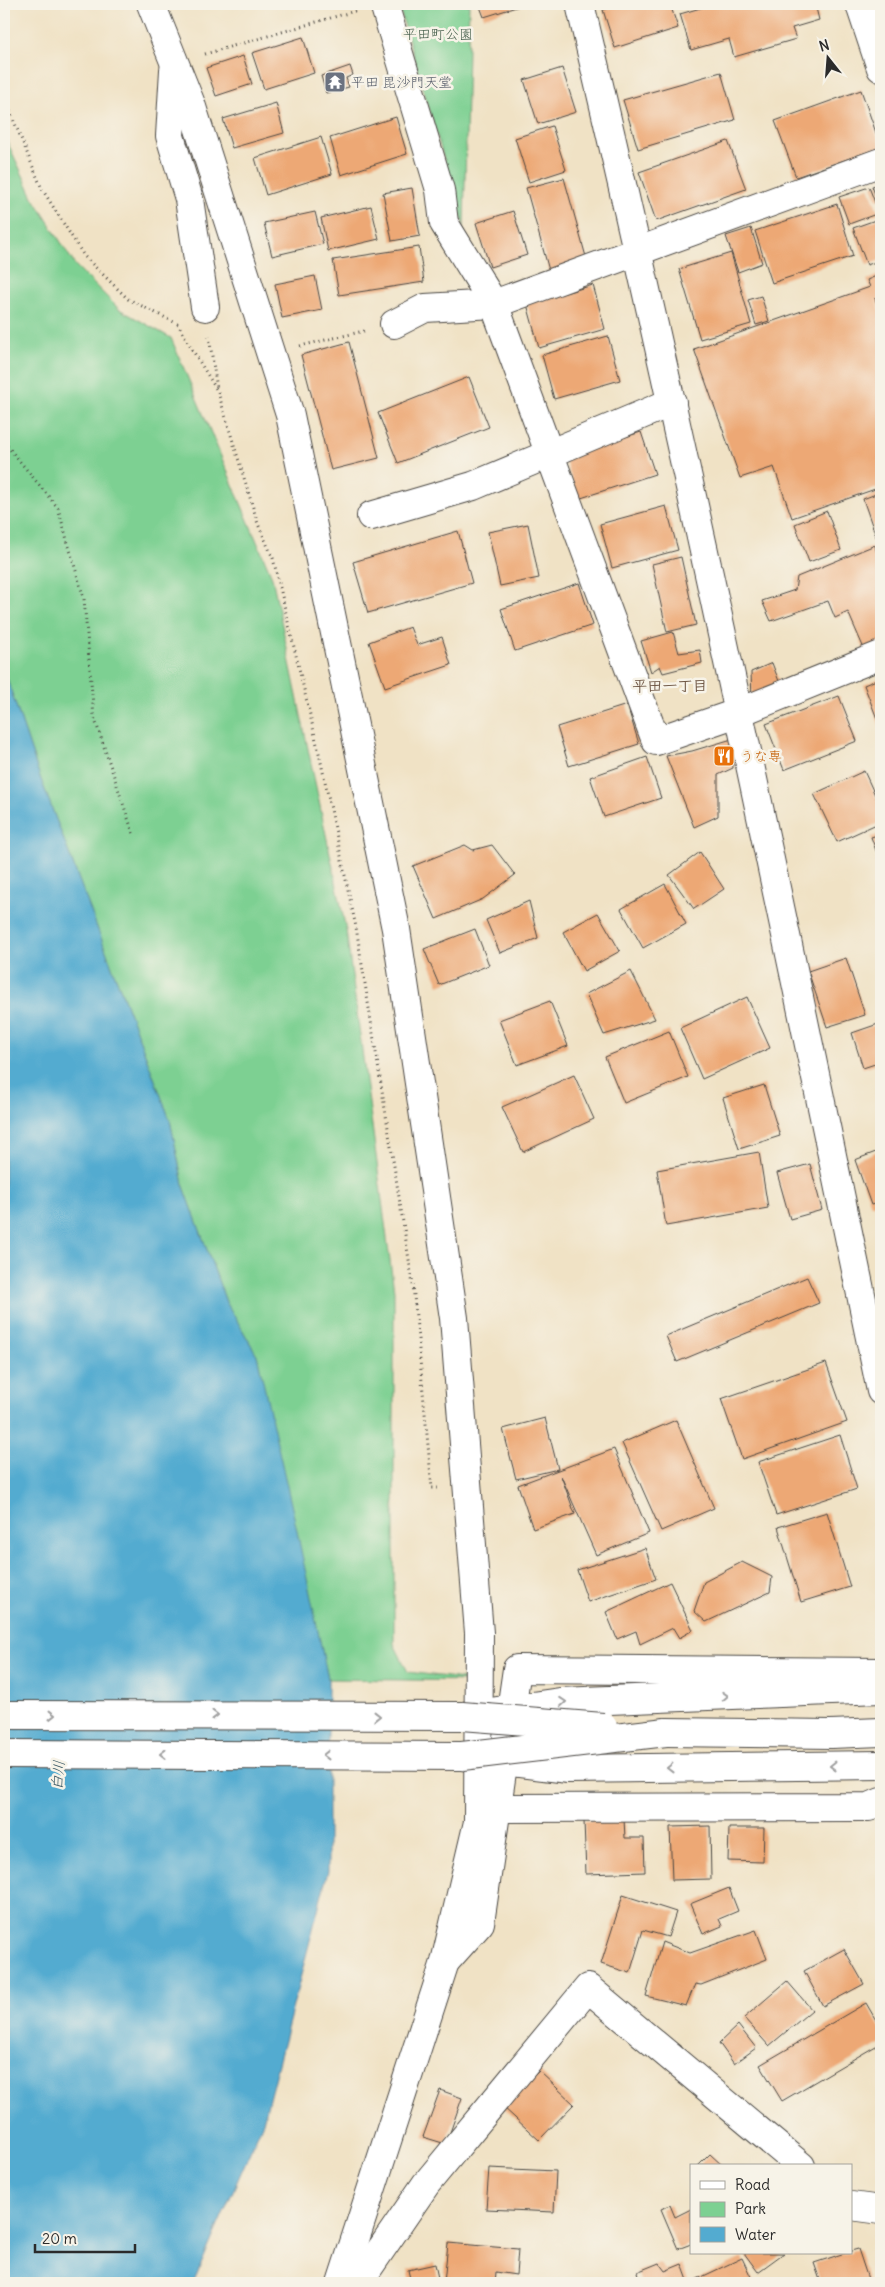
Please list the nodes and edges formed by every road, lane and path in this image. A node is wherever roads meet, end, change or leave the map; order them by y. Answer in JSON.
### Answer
{"nodes":[{"id":1,"x":151,"y":4,"type":"edge"},
{"id":2,"x":580,"y":4,"type":"edge"},
{"id":3,"x":862,"y":4,"type":"edge"},
{"id":4,"x":374,"y":6,"type":"edge"},
{"id":5,"x":174,"y":62,"type":"junction"},
{"id":6,"x":881,"y":68,"type":"edge"},
{"id":7,"x":4,"y":97,"type":"edge"},
{"id":8,"x":881,"y":162,"type":"edge"},
{"id":9,"x":639,"y":252,"type":"junction"},
{"id":10,"x":494,"y":304,"type":"junction"},
{"id":11,"x":205,"y":307,"type":"junction"},
{"id":12,"x":178,"y":324,"type":"junction"},
{"id":13,"x":394,"y":324,"type":"joint"},
{"id":14,"x":306,"y":345,"type":"dead end"},
{"id":15,"x":218,"y":392,"type":"junction"},
{"id":16,"x":672,"y":402,"type":"junction"},
{"id":17,"x":4,"y":442,"type":"edge"},
{"id":18,"x":551,"y":454,"type":"junction"},
{"id":19,"x":372,"y":516,"type":"dead end"},
{"id":20,"x":881,"y":654,"type":"edge"},
{"id":21,"x":740,"y":712,"type":"junction"},
{"id":22,"x":134,"y":836,"type":"dead end"},
{"id":23,"x":881,"y":1391,"type":"edge"},
{"id":24,"x":447,"y":1488,"type":"dead end"},
{"id":25,"x":881,"y":1672,"type":"edge"},
{"id":26,"x":881,"y":1690,"type":"edge"},
{"id":27,"x":512,"y":1709,"type":"junction"},
{"id":28,"x":4,"y":1714,"type":"edge"},
{"id":29,"x":470,"y":1715,"type":"junction"},
{"id":30,"x":666,"y":1732,"type":"junction"},
{"id":31,"x":881,"y":1732,"type":"edge"},
{"id":32,"x":4,"y":1754,"type":"edge"},
{"id":33,"x":470,"y":1757,"type":"junction"},
{"id":34,"x":505,"y":1761,"type":"junction"},
{"id":35,"x":881,"y":1765,"type":"edge"},
{"id":36,"x":881,"y":1802,"type":"edge"},
{"id":37,"x":498,"y":1808,"type":"junction"},
{"id":38,"x":445,"y":1962,"type":"junction"},
{"id":39,"x":799,"y":2164,"type":"edge"},
{"id":40,"x":852,"y":2206,"type":"edge"},
{"id":41,"x":881,"y":2210,"type":"edge"},
{"id":42,"x":341,"y":2283,"type":"edge"},
{"id":43,"x":358,"y":2283,"type":"edge"}],
"edges":[{"from":1,"to":5,"type":"street"},
{"from":2,"to":9,"type":"street"},
{"from":3,"to":6,"type":"street"},
{"from":4,"to":5,"type":"path"},
{"from":4,"to":10,"type":"street"},
{"from":5,"to":11,"type":"street"},
{"from":5,"to":29,"type":"street"},
{"from":7,"to":12,"type":"path"},
{"from":8,"to":9,"type":"street"},
{"from":9,"to":10,"type":"street"},
{"from":9,"to":16,"type":"street"},
{"from":10,"to":13,"type":"street"},
{"from":10,"to":18,"type":"street"},
{"from":11,"to":12,"type":"path"},
{"from":11,"to":15,"type":"path"},
{"from":12,"to":15,"type":"path"},
{"from":13,"to":14,"type":"path"},
{"from":15,"to":24,"type":"path"},
{"from":16,"to":18,"type":"street"},
{"from":16,"to":21,"type":"street"},
{"from":17,"to":22,"type":"path"},
{"from":18,"to":19,"type":"street"},
{"from":18,"to":21,"type":"street"},
{"from":20,"to":21,"type":"street"},
{"from":21,"to":23,"type":"street"},
{"from":25,"to":27,"type":"street"},
{"from":27,"to":26,"type":"street","one_way":true},
{"from":27,"to":29,"type":"street"},
{"from":27,"to":34,"type":"street"},
{"from":28,"to":29,"type":"street","one_way":true},
{"from":29,"to":30,"type":"street","bridge":true},
{"from":29,"to":33,"type":"street"},
{"from":30,"to":31,"type":"street"},
{"from":30,"to":33,"type":"street","bridge":true},
{"from":33,"to":32,"type":"street","one_way":true},
{"from":33,"to":34,"type":"street"},
{"from":33,"to":38,"type":"street"},
{"from":35,"to":34,"type":"street","one_way":true},
{"from":34,"to":37,"type":"street"},
{"from":36,"to":37,"type":"street"},
{"from":37,"to":38,"type":"street"},
{"from":38,"to":42,"type":"street"},
{"from":39,"to":43,"type":"street"},
{"from":40,"to":41,"type":"street"}]}
